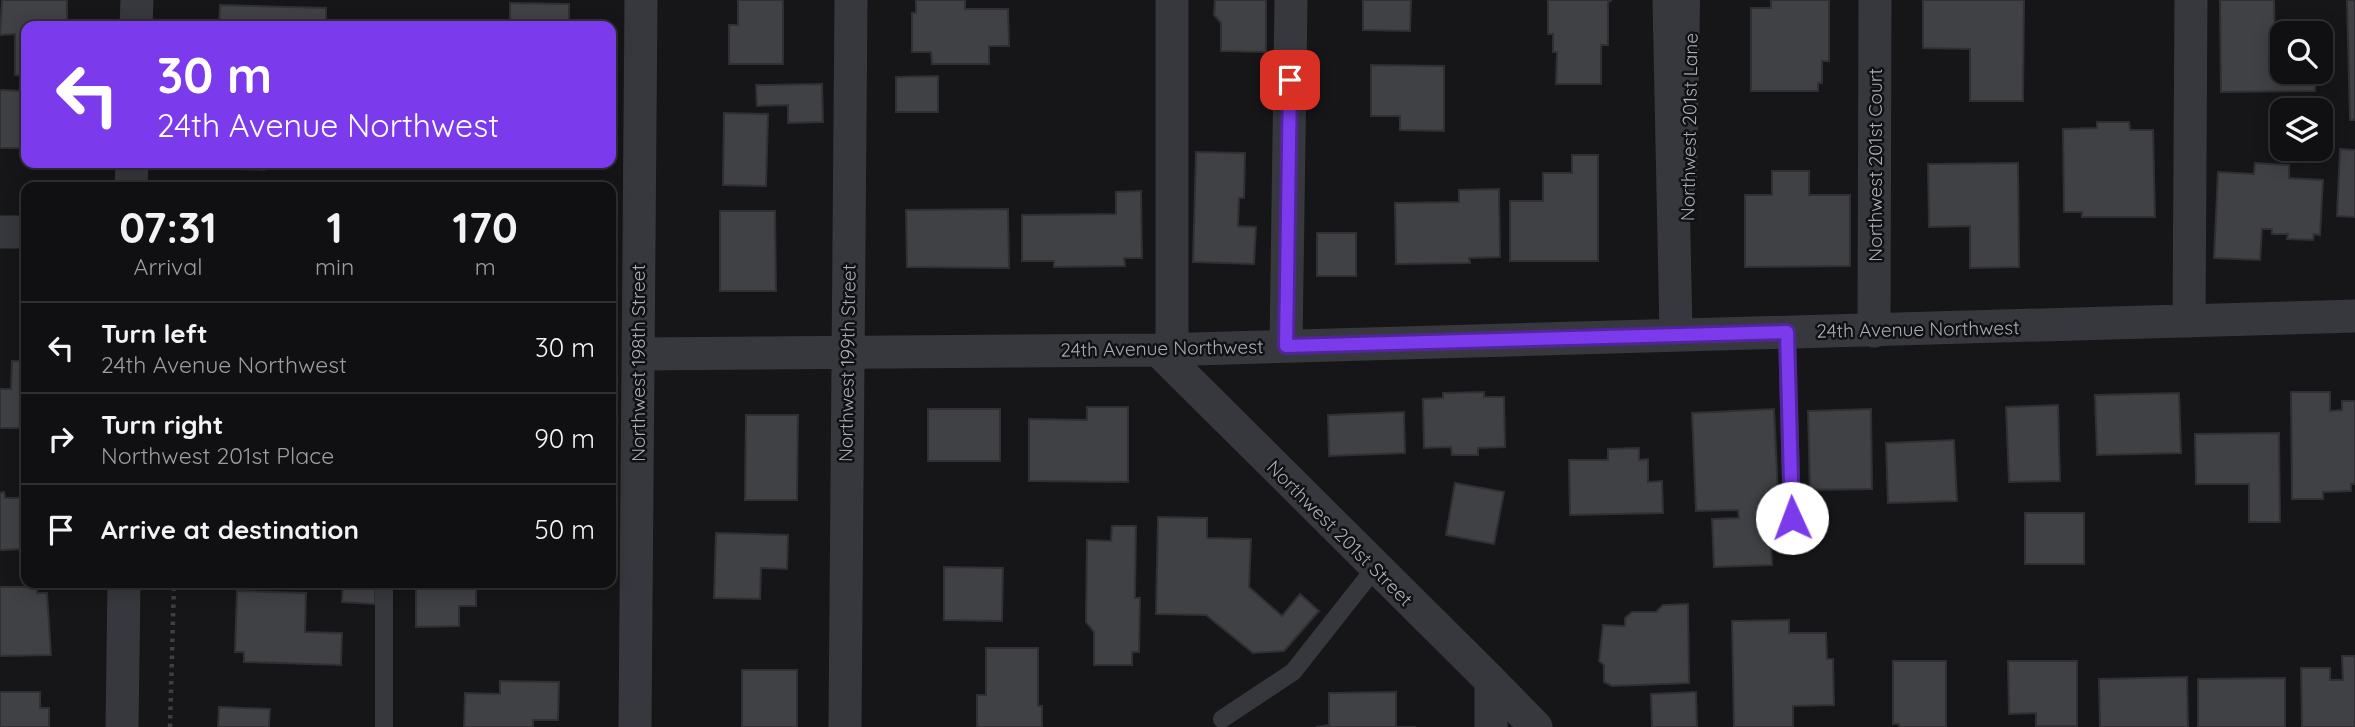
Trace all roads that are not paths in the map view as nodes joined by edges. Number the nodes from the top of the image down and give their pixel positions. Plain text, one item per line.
1 (136, 0) edge
2 (641, 0) edge
3 (851, 0) edge
4 (1171, 0) edge
5 (1291, 0) edge
6 (1669, 0) edge
7 (1691, 0) edge
8 (1875, 0) edge
9 (2190, 0) edge
10 (136, 21) edge
11 (0, 232) edge
12 (21, 232) edge
13 (624, 236) edge
14 (1675, 250) junction
15 (2355, 316) edge
16 (2189, 321) junction
17 (1874, 331) junction
18 (1787, 332) junction
19 (1676, 333) junction
20 (1286, 346) junction
21 (1165, 349) junction
22 (847, 351) junction
23 (640, 354) junction
24 (1792, 518) dead end
25 (1375, 569) junction
26 (124, 588) edge
27 (384, 588) edge
28 (1491, 681) junction
29 (1222, 719) dead end
30 (122, 727) edge
31 (384, 727) edge
32 (635, 727) edge
33 (845, 727) edge
34 (1491, 727) edge
35 (1536, 727) edge

1 - 10 street
2 - 13 street, Northwest 198th Street
3 - 22 street, Northwest 199th Street
4 - 21 street
5 - 20 street
6 - 14 street, Northwest 201st Lane
7 - 14 lane, Northwest 201st Lane
8 - 17 street, Northwest 201st Court
9 - 16 street
11 - 12 street
13 - 23 street, Northwest 198th Street
14 - 19 street, Northwest 201st Lane
15 - 16 street, 24th Avenue Northwest
16 - 17 street, 24th Avenue Northwest
17 - 18 street, 24th Avenue Northwest
18 - 19 street, 24th Avenue Northwest
18 - 24 lane
19 - 20 street, 24th Avenue Northwest
20 - 21 street, 24th Avenue Northwest
21 - 22 street, 24th Avenue Northwest
21 - 25 street, Northwest 201st Street
22 - 23 street, 24th Avenue Northwest
22 - 33 street, Northwest 199th Street
23 - 32 street, Northwest 198th Street
25 - 28 street, Northwest 201st Street
25 - 29 lane
26 - 30 street
27 - 31 lane
28 - 34 street
28 - 35 street, Northwest 201st Street

